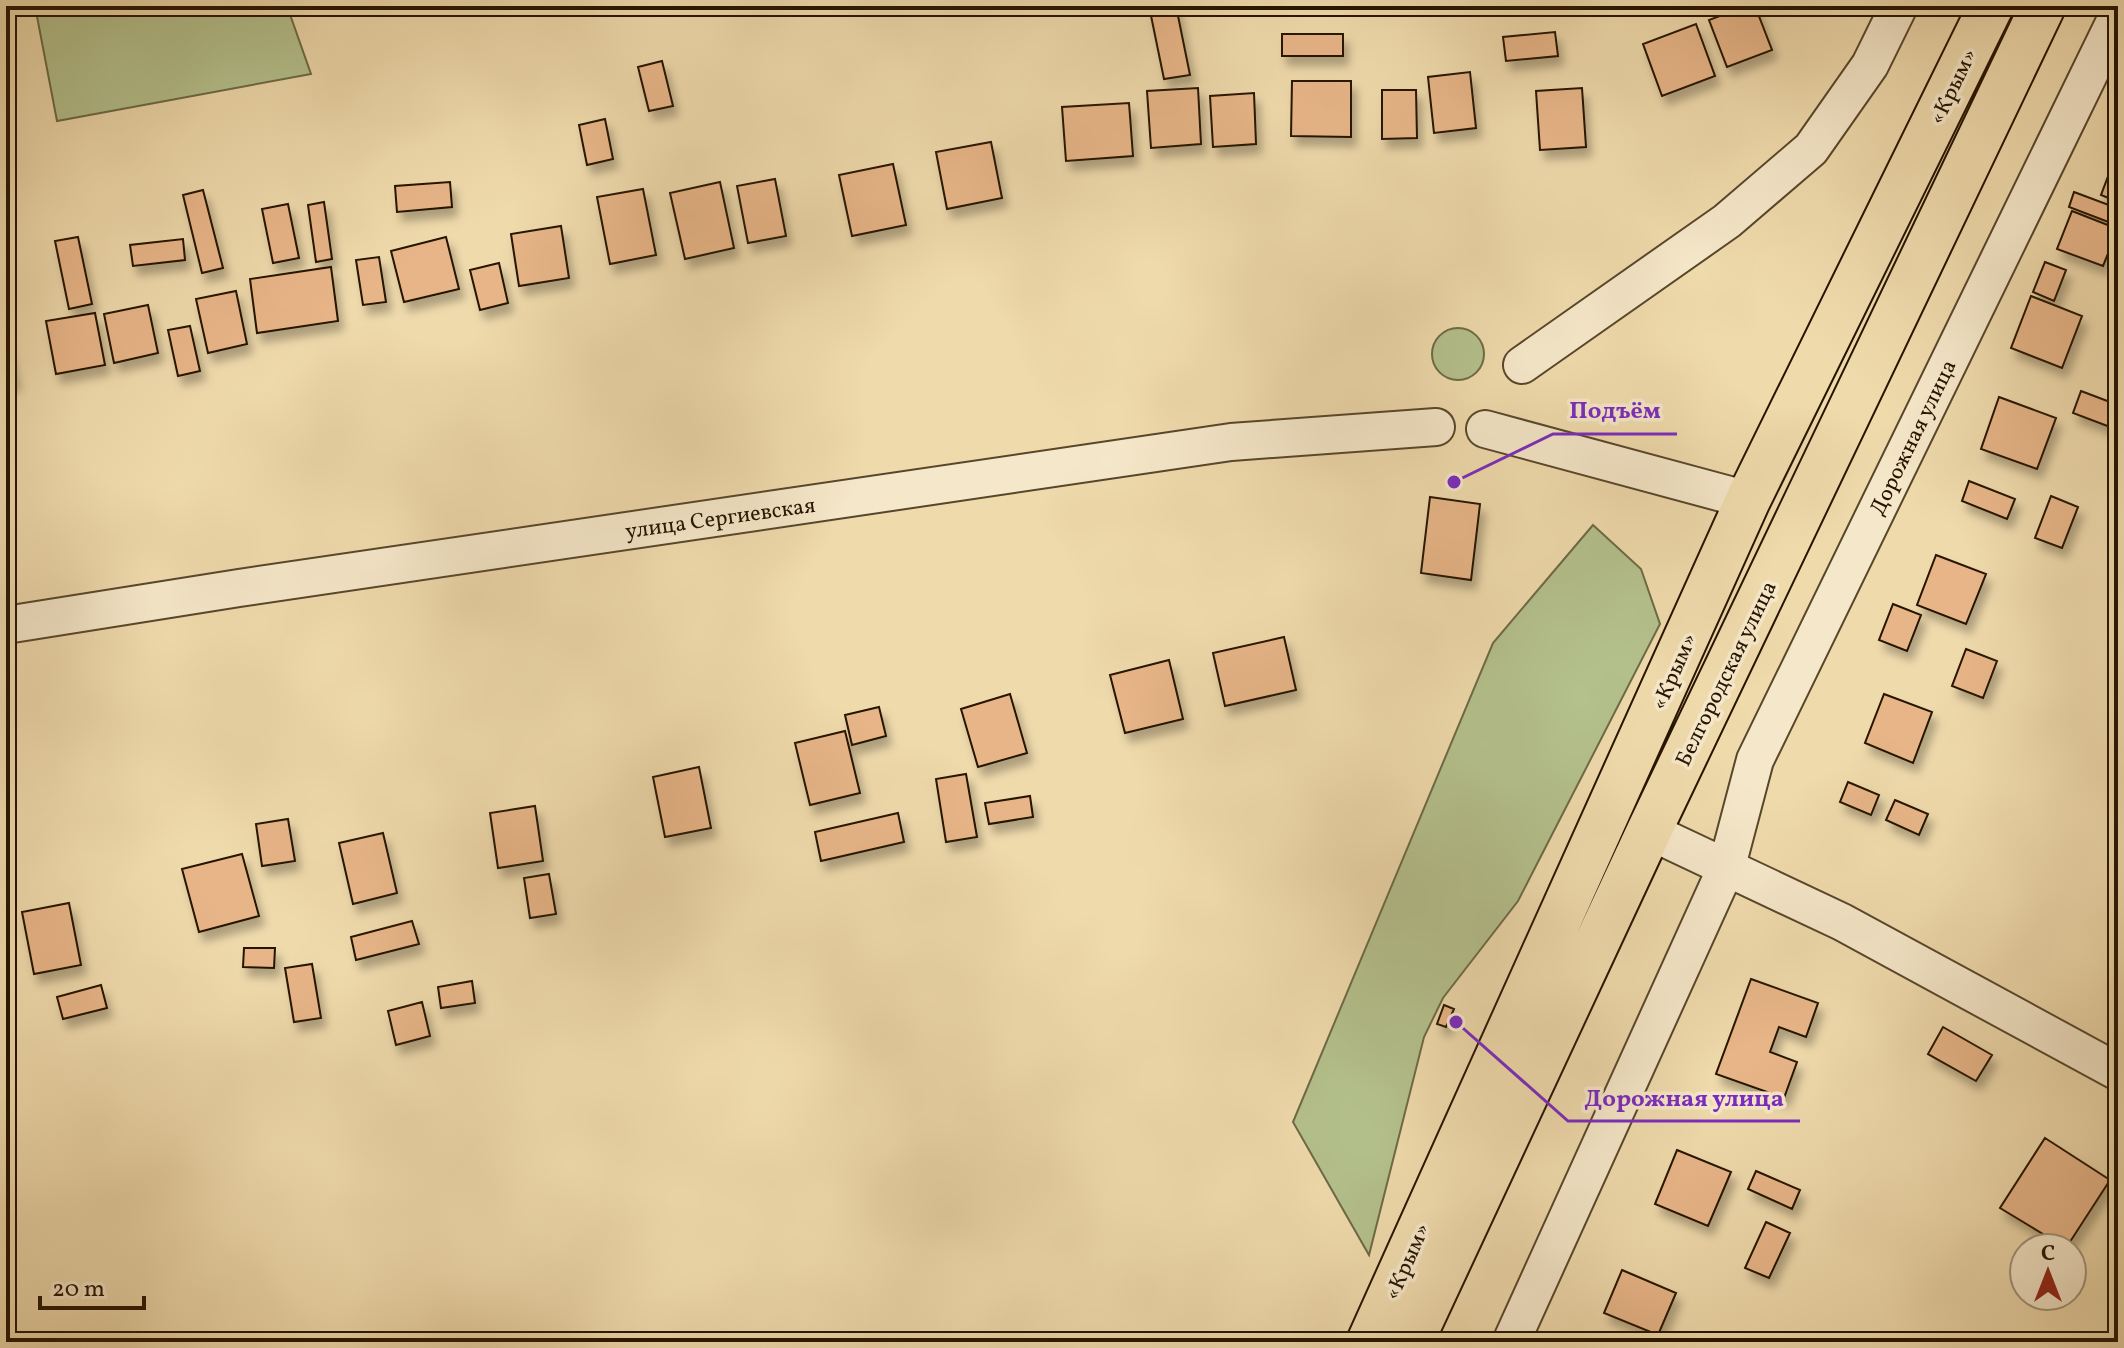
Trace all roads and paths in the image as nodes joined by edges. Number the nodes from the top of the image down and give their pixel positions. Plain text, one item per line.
1 (1899, 6) edge
2 (1991, 6) edge
3 (2043, 6) edge
4 (2118, 15) edge
5 (1522, 365) dead end
6 (1436, 427) dead end
7 (1485, 429) dead end
8 (1748, 500) junction
9 (6, 625) edge
10 (1649, 831) junction
11 (1727, 866) junction
12 (2118, 1072) edge
13 (1369, 1342) edge
14 (1411, 1342) edge
15 (1511, 1342) edge

1 - 5 street
2 - 8 main road, «Крым»
3 - 10 main road, Белгородская улица
4 - 11 street, Дорожная улица
6 - 9 street, улица Сергиевская
7 - 8 street
8 - 13 main road, «Крым»
10 - 11 street
10 - 14 main road, Белгородская улица
11 - 12 street
11 - 15 street, Дорожная улица

